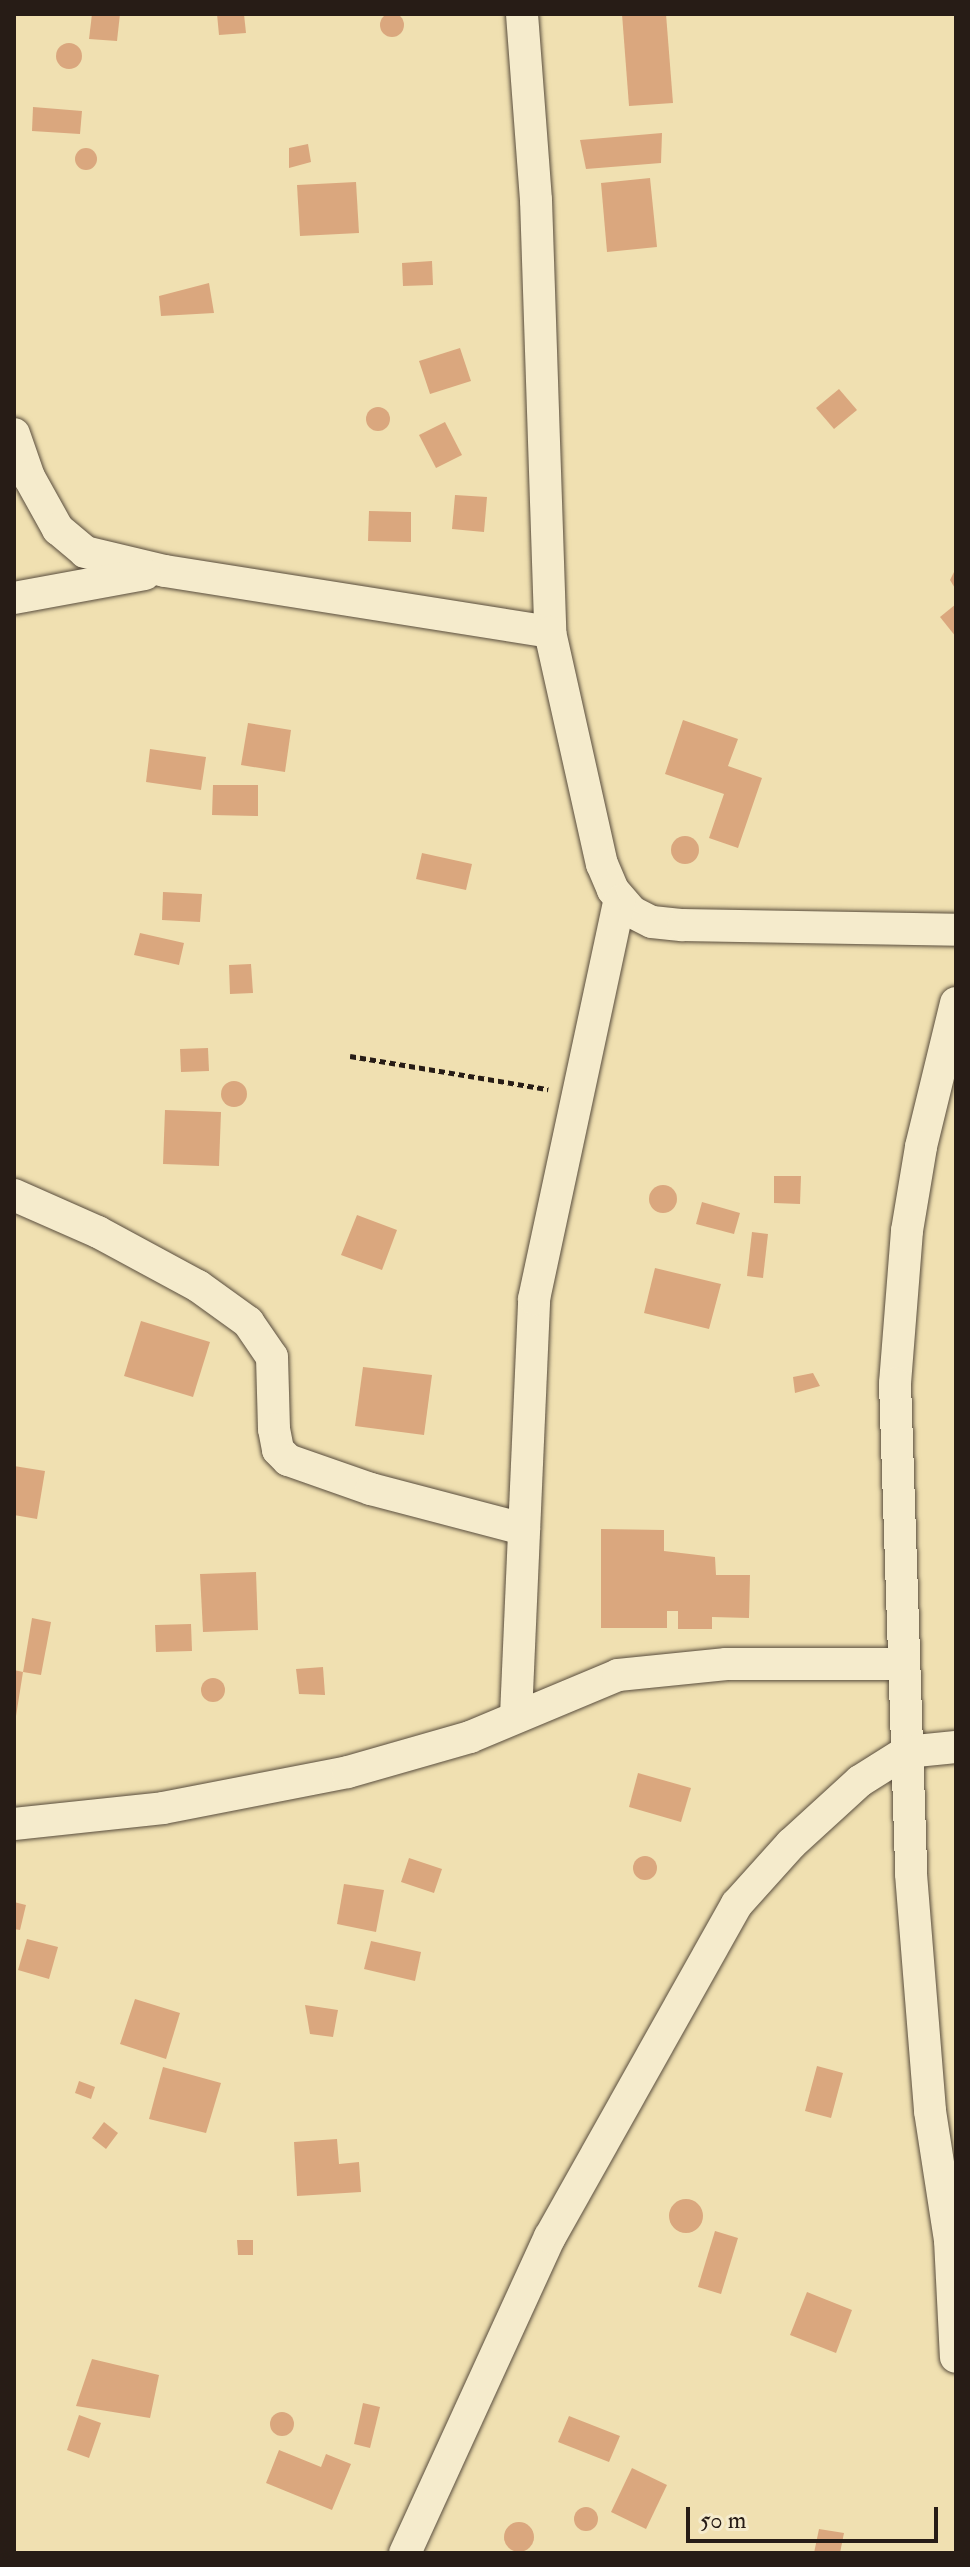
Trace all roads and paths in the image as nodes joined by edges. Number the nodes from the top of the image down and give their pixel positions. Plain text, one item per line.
1 (522, 14) edge
2 (14, 434) edge
3 (165, 571) junction
4 (14, 598) edge
5 (550, 632) junction
6 (619, 901) junction
7 (956, 930) edge
8 (956, 1003) edge
9 (350, 1056) dead end
10 (559, 1091) dead end
11 (14, 1195) edge
12 (524, 1529) junction
13 (903, 1664) junction
14 (516, 1716) junction
15 (956, 1747) edge
16 (906, 1752) junction
17 (14, 1824) edge
18 (956, 2357) edge
19 (405, 2553) edge

1 - 5 street
2 - 3 street
3 - 4 street
3 - 5 street
5 - 6 street
6 - 7 street
6 - 12 street
8 - 13 street
9 - 10 path
11 - 12 street
12 - 14 street
13 - 14 street
13 - 16 street
14 - 17 street
15 - 16 street
16 - 18 street
16 - 19 street

